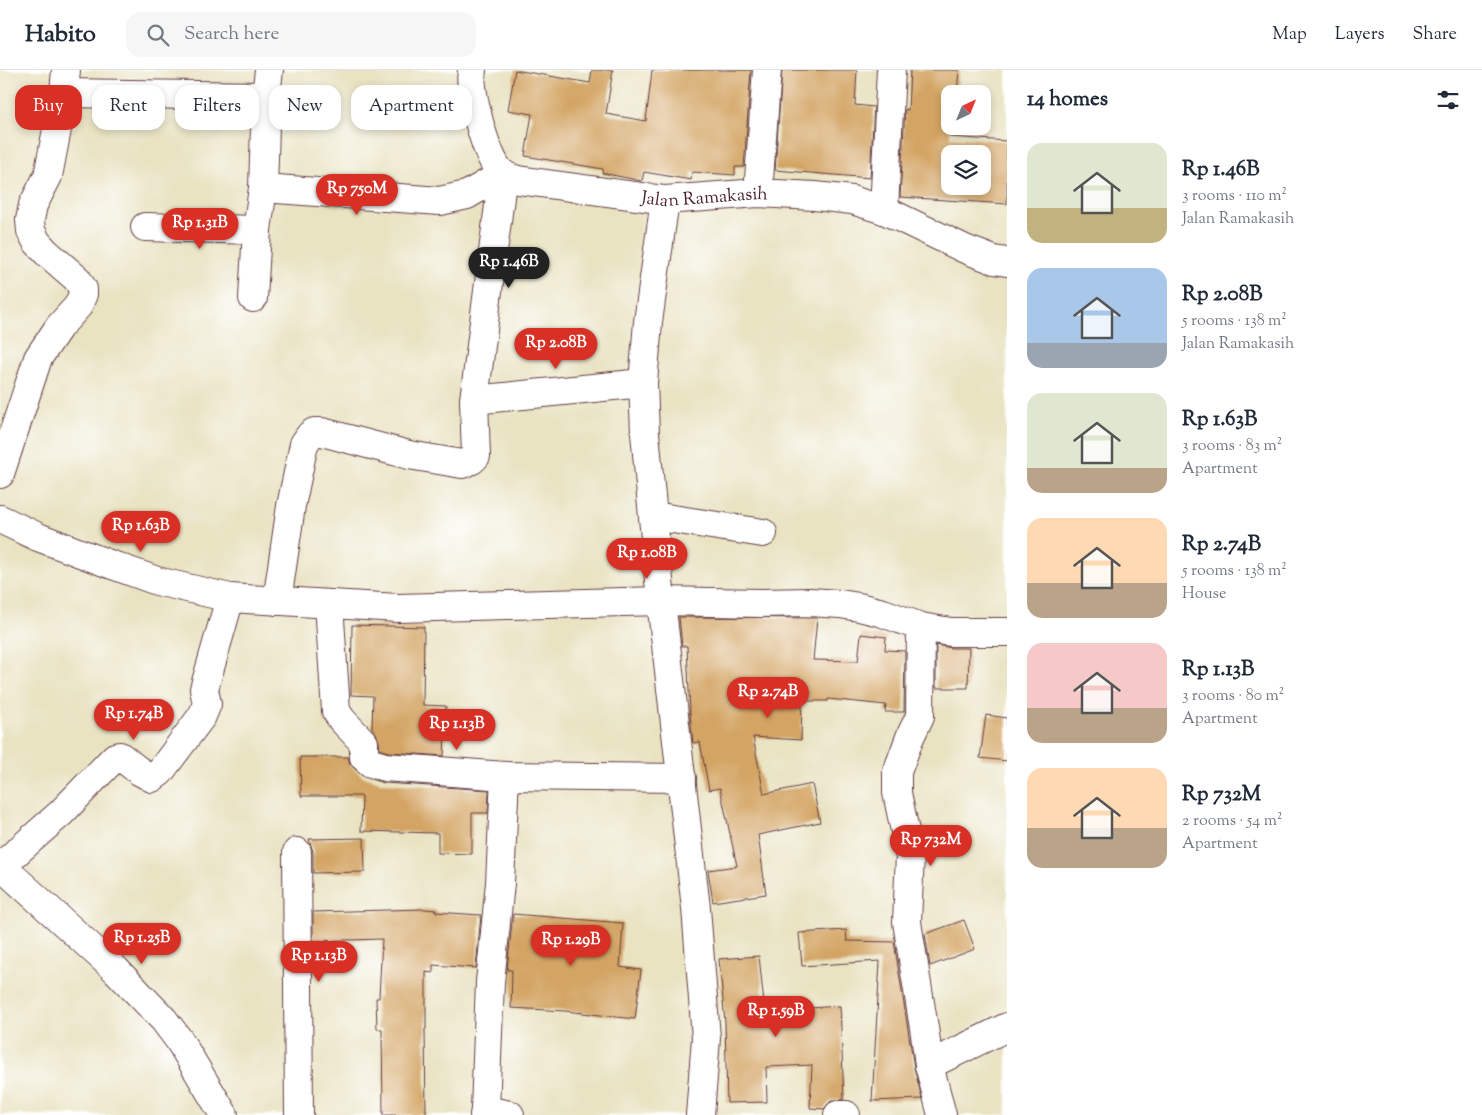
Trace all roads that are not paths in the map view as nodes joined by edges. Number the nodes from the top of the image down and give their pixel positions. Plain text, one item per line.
1 (472, 70) edge
2 (767, 70) edge
3 (891, 70) edge
4 (65, 81) edge
5 (268, 83) edge
6 (503, 174) junction
7 (263, 188) junction
8 (758, 193) junction
9 (665, 200) junction
10 (884, 210) junction
11 (145, 227) dead end
12 (257, 230) junction
13 (1007, 262) edge
14 (253, 298) dead end
15 (643, 383) junction
16 (474, 400) junction
17 (0, 474) edge
18 (653, 516) junction
19 (0, 519) edge
20 (763, 533) dead end
21 (230, 598) junction
22 (278, 601) junction
23 (661, 601) junction
24 (329, 604) junction
25 (921, 627) junction
26 (1007, 632) edge
27 (505, 776) junction
28 (682, 778) junction
29 (297, 852) dead end
30 (1, 866) edge
31 (1007, 1027) edge
32 (929, 1065) junction
33 (493, 1113) edge
34 (224, 1115) edge
35 (298, 1115) edge
36 (700, 1115) edge
37 (838, 1115) edge
38 (846, 1115) edge
39 (942, 1115) edge

1 - 6 street
2 - 8 street
3 - 10 street
4 - 5 street
4 - 17 street
5 - 7 street
6 - 7 street
6 - 9 street, Jalan Ramakasih
6 - 16 street
7 - 12 street
8 - 9 street, Jalan Ramakasih
8 - 10 street, Jalan Ramakasih
9 - 15 street
10 - 13 street, Jalan Ramakasih
11 - 12 street
12 - 14 street
15 - 16 street
15 - 18 street
16 - 22 street
18 - 20 street
18 - 23 street
19 - 21 street
21 - 22 street
21 - 30 street
22 - 24 street
23 - 24 street
23 - 25 street
23 - 28 street
24 - 27 street
25 - 26 street
25 - 32 street
27 - 28 street
27 - 33 street
28 - 36 street
29 - 35 street
30 - 34 street
31 - 32 street
32 - 39 street
37 - 38 street

